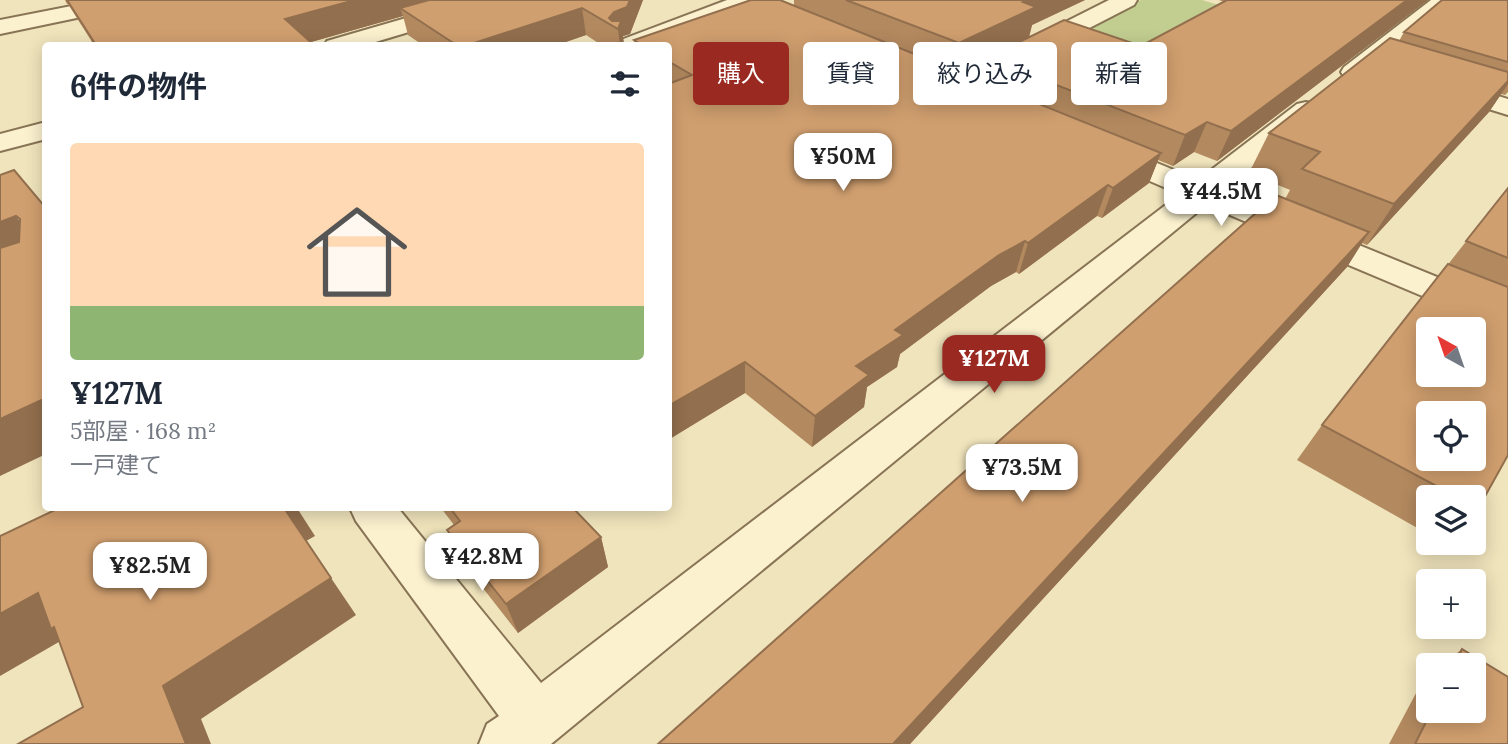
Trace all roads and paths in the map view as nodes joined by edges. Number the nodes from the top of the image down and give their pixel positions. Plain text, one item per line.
1 (134, 0) edge
2 (491, 0) edge
3 (1444, 0) edge
4 (1117, 1) edge
5 (750, 2) edge
6 (34, 19) edge
7 (0, 27) edge
8 (349, 42) edge
9 (637, 42) edge
10 (1030, 42) edge
11 (1417, 79) edge
12 (1508, 107) edge
13 (42, 131) edge
14 (1078, 140) edge
15 (0, 143) edge
16 (1202, 192) junction
17 (1508, 320) edge
18 (374, 511) edge
19 (522, 733) edge

1 - 6 street
2 - 8 street
3 - 16 street
4 - 10 street
5 - 9 street
6 - 7 street
11 - 12 street
13 - 15 street
14 - 16 street
16 - 17 street
16 - 19 street
18 - 19 street

